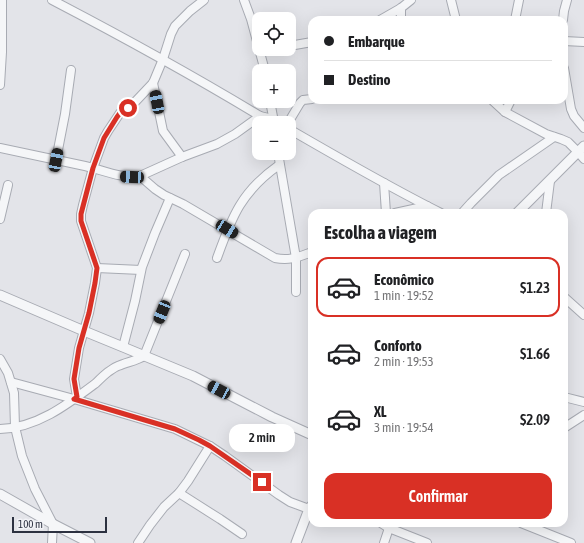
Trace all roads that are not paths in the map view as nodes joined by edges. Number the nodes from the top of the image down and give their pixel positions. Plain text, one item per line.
1 (2, 0) edge
2 (52, 0) edge
3 (204, 0) edge
4 (244, 0) edge
5 (411, 0) edge
6 (450, 0) edge
7 (519, 0) edge
8 (567, 0) edge
9 (401, 8) junction
10 (387, 16) edge
11 (401, 16) edge
12 (455, 16) edge
13 (516, 16) edge
14 (563, 16) edge
15 (252, 23) edge
16 (568, 42) edge
17 (584, 42) edge
18 (308, 43) edge
19 (296, 45) edge
20 (162, 59) junction
21 (71, 70) dead end
22 (153, 82) junction
23 (0, 85) edge
24 (568, 91) edge
25 (308, 100) edge
26 (496, 104) edge
27 (509, 104) edge
28 (505, 112) junction
29 (260, 116) edge
30 (292, 116) edge
31 (252, 122) edge
32 (584, 128) edge
33 (296, 132) edge
34 (554, 137) junction
35 (0, 148) edge
36 (582, 152) edge
37 (182, 157) junction
38 (56, 160) junction
39 (279, 160) edge
40 (279, 165) junction
41 (93, 168) junction
42 (140, 176) junction
43 (550, 181) junction
44 (384, 183) junction
45 (8, 185) dead end
46 (170, 198) junction
47 (427, 206) junction
48 (386, 209) edge
49 (413, 209) edge
50 (433, 209) edge
51 (466, 209) edge
52 (520, 209) edge
53 (546, 209) edge
54 (0, 219) edge
55 (227, 229) junction
56 (185, 254) dead end
57 (308, 254) edge
58 (218, 258) dead end
59 (296, 258) junction
60 (97, 268) junction
61 (141, 270) junction
62 (296, 292) dead end
63 (0, 295) edge
64 (568, 301) edge
65 (584, 315) edge
66 (84, 331) junction
67 (123, 346) junction
68 (144, 356) junction
69 (0, 359) edge
70 (11, 382) junction
71 (75, 398) junction
72 (568, 398) edge
73 (584, 402) edge
74 (584, 415) edge
75 (568, 425) edge
76 (16, 427) junction
77 (0, 429) edge
78 (308, 433) edge
79 (210, 446) junction
80 (179, 493) junction
81 (1, 496) edge
82 (308, 506) edge
83 (308, 512) edge
84 (53, 524) junction
85 (531, 527) edge
86 (389, 528) joint
87 (242, 534) dead end
88 (52, 543) edge
89 (90, 543) edge
90 (138, 543) edge
91 (296, 543) edge
92 (384, 543) edge
93 (427, 543) edge
94 (571, 543) edge

1 - 23 street
2 - 20 street
3 - 20 street
4 - 15 street
5 - 9 street
6 - 12 street
7 - 13 street
8 - 14 street
9 - 10 street
9 - 11 street
16 - 17 street
18 - 19 street
20 - 22 street
20 - 29 street
21 - 38 street
22 - 37 street
22 - 41 street
24 - 32 street
25 - 30 street
26 - 28 street
27 - 28 street
28 - 34 street
31 - 37 street
33 - 44 street
34 - 36 street
34 - 51 street
35 - 38 street
36 - 43 street
37 - 42 street
38 - 41 street
39 - 40 street
40 - 55 street
40 - 59 street
41 - 42 street
41 - 60 street
42 - 46 street
43 - 52 street
43 - 53 street
44 - 47 street
44 - 48 street
45 - 54 street
46 - 55 street
46 - 61 street
47 - 49 street
47 - 50 street
55 - 58 street
55 - 59 street
56 - 68 street
57 - 59 street
59 - 62 street
60 - 61 street
60 - 66 street
61 - 67 street
63 - 66 street
64 - 65 street
66 - 67 street
66 - 71 street
67 - 68 street
68 - 71 street
68 - 78 street
69 - 70 street
70 - 71 street
70 - 76 street
71 - 76 street
71 - 79 street
72 - 73 street
74 - 75 street
76 - 77 street
76 - 84 street
79 - 80 street
79 - 82 street
80 - 87 street
80 - 90 street
81 - 84 street
83 - 91 street
84 - 88 street
84 - 89 street
85 - 94 street
86 - 92 street
86 - 93 street

